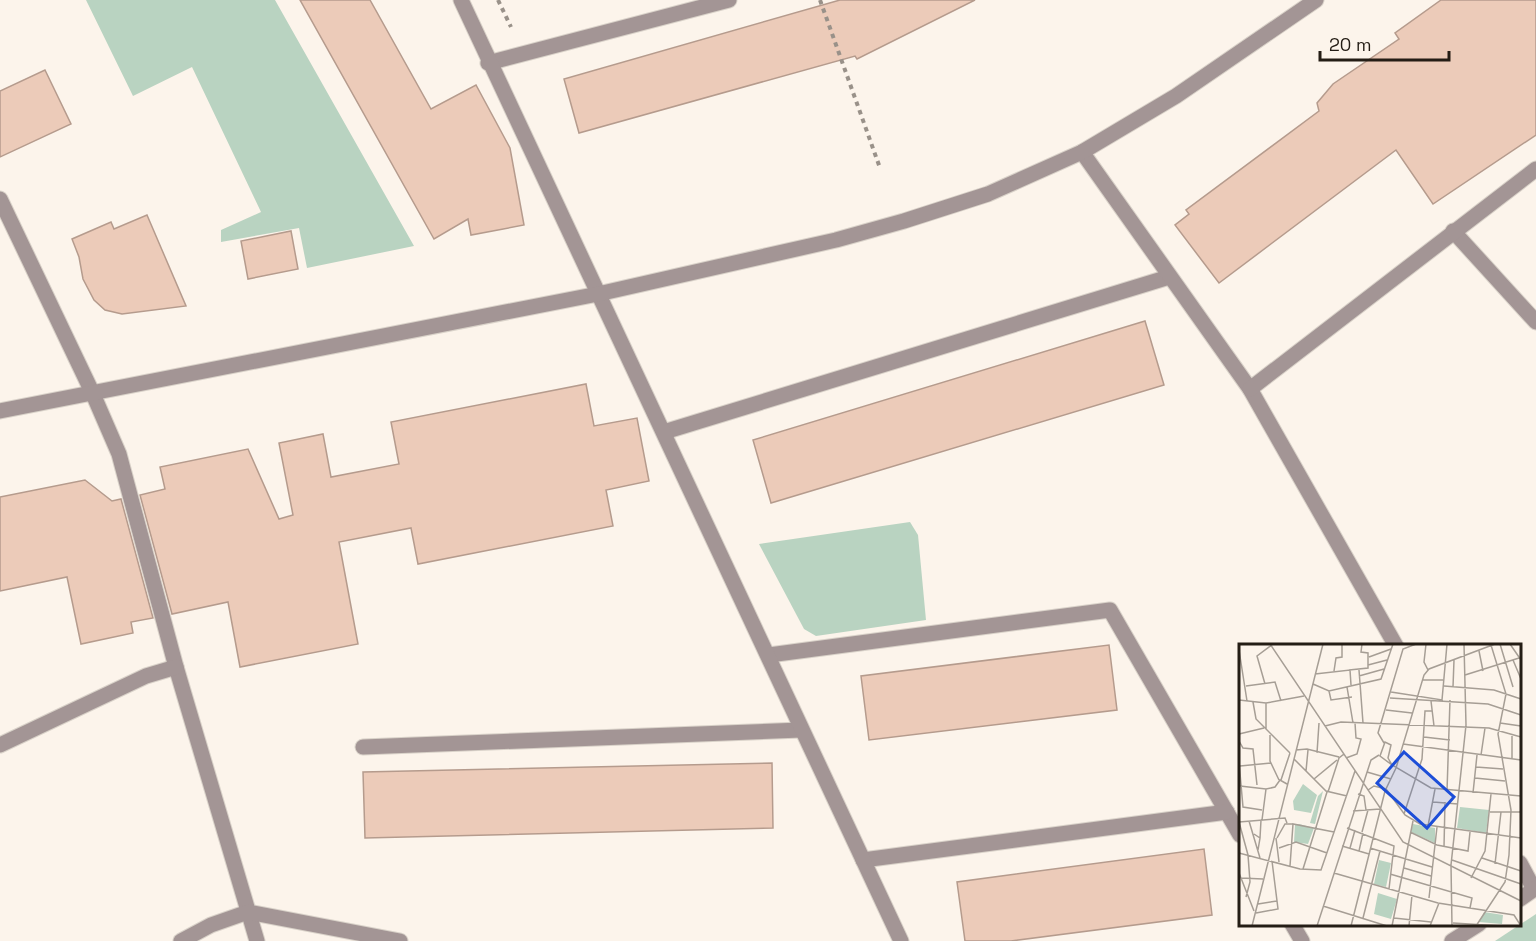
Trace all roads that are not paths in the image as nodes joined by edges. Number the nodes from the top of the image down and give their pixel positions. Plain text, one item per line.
1 (461, 0) edge
2 (729, 0) edge
3 (1313, 1) edge
4 (488, 63) junction
5 (1082, 152) junction
6 (1536, 169) edge
7 (0, 199) edge
8 (1453, 231) junction
9 (1169, 277) junction
10 (598, 294) junction
11 (1536, 322) edge
12 (1250, 389) junction
13 (93, 394) junction
14 (0, 411) edge
15 (664, 432) junction
16 (1395, 644) edge
17 (769, 655) junction
18 (176, 667) junction
19 (801, 730) junction
20 (0, 745) edge
21 (363, 747) dead end
22 (1227, 812) junction
23 (1239, 833) edge
24 (863, 860) junction
25 (1521, 865) edge
26 (1535, 889) edge
27 (1521, 898) edge
28 (248, 912) junction
29 (1293, 926) edge
30 (1476, 926) edge
31 (181, 941) edge
32 (257, 941) edge
33 (400, 941) edge
34 (901, 941) edge
35 (1302, 941) edge
36 (1452, 941) edge

1 - 4 street
2 - 4 street
3 - 5 street
4 - 10 street
5 - 9 street
5 - 10 street
6 - 8 street
7 - 13 street
8 - 11 street
8 - 12 street
9 - 12 street
9 - 15 street
10 - 13 street
10 - 15 street
12 - 16 street
13 - 14 street
13 - 18 street
15 - 17 street
17 - 19 street
17 - 22 street
18 - 20 street
18 - 28 street
19 - 21 street
19 - 24 street
22 - 23 street
22 - 24 street
24 - 34 street
25 - 26 street
26 - 27 street
28 - 31 street
28 - 32 street
28 - 33 street
29 - 35 street
30 - 36 street

